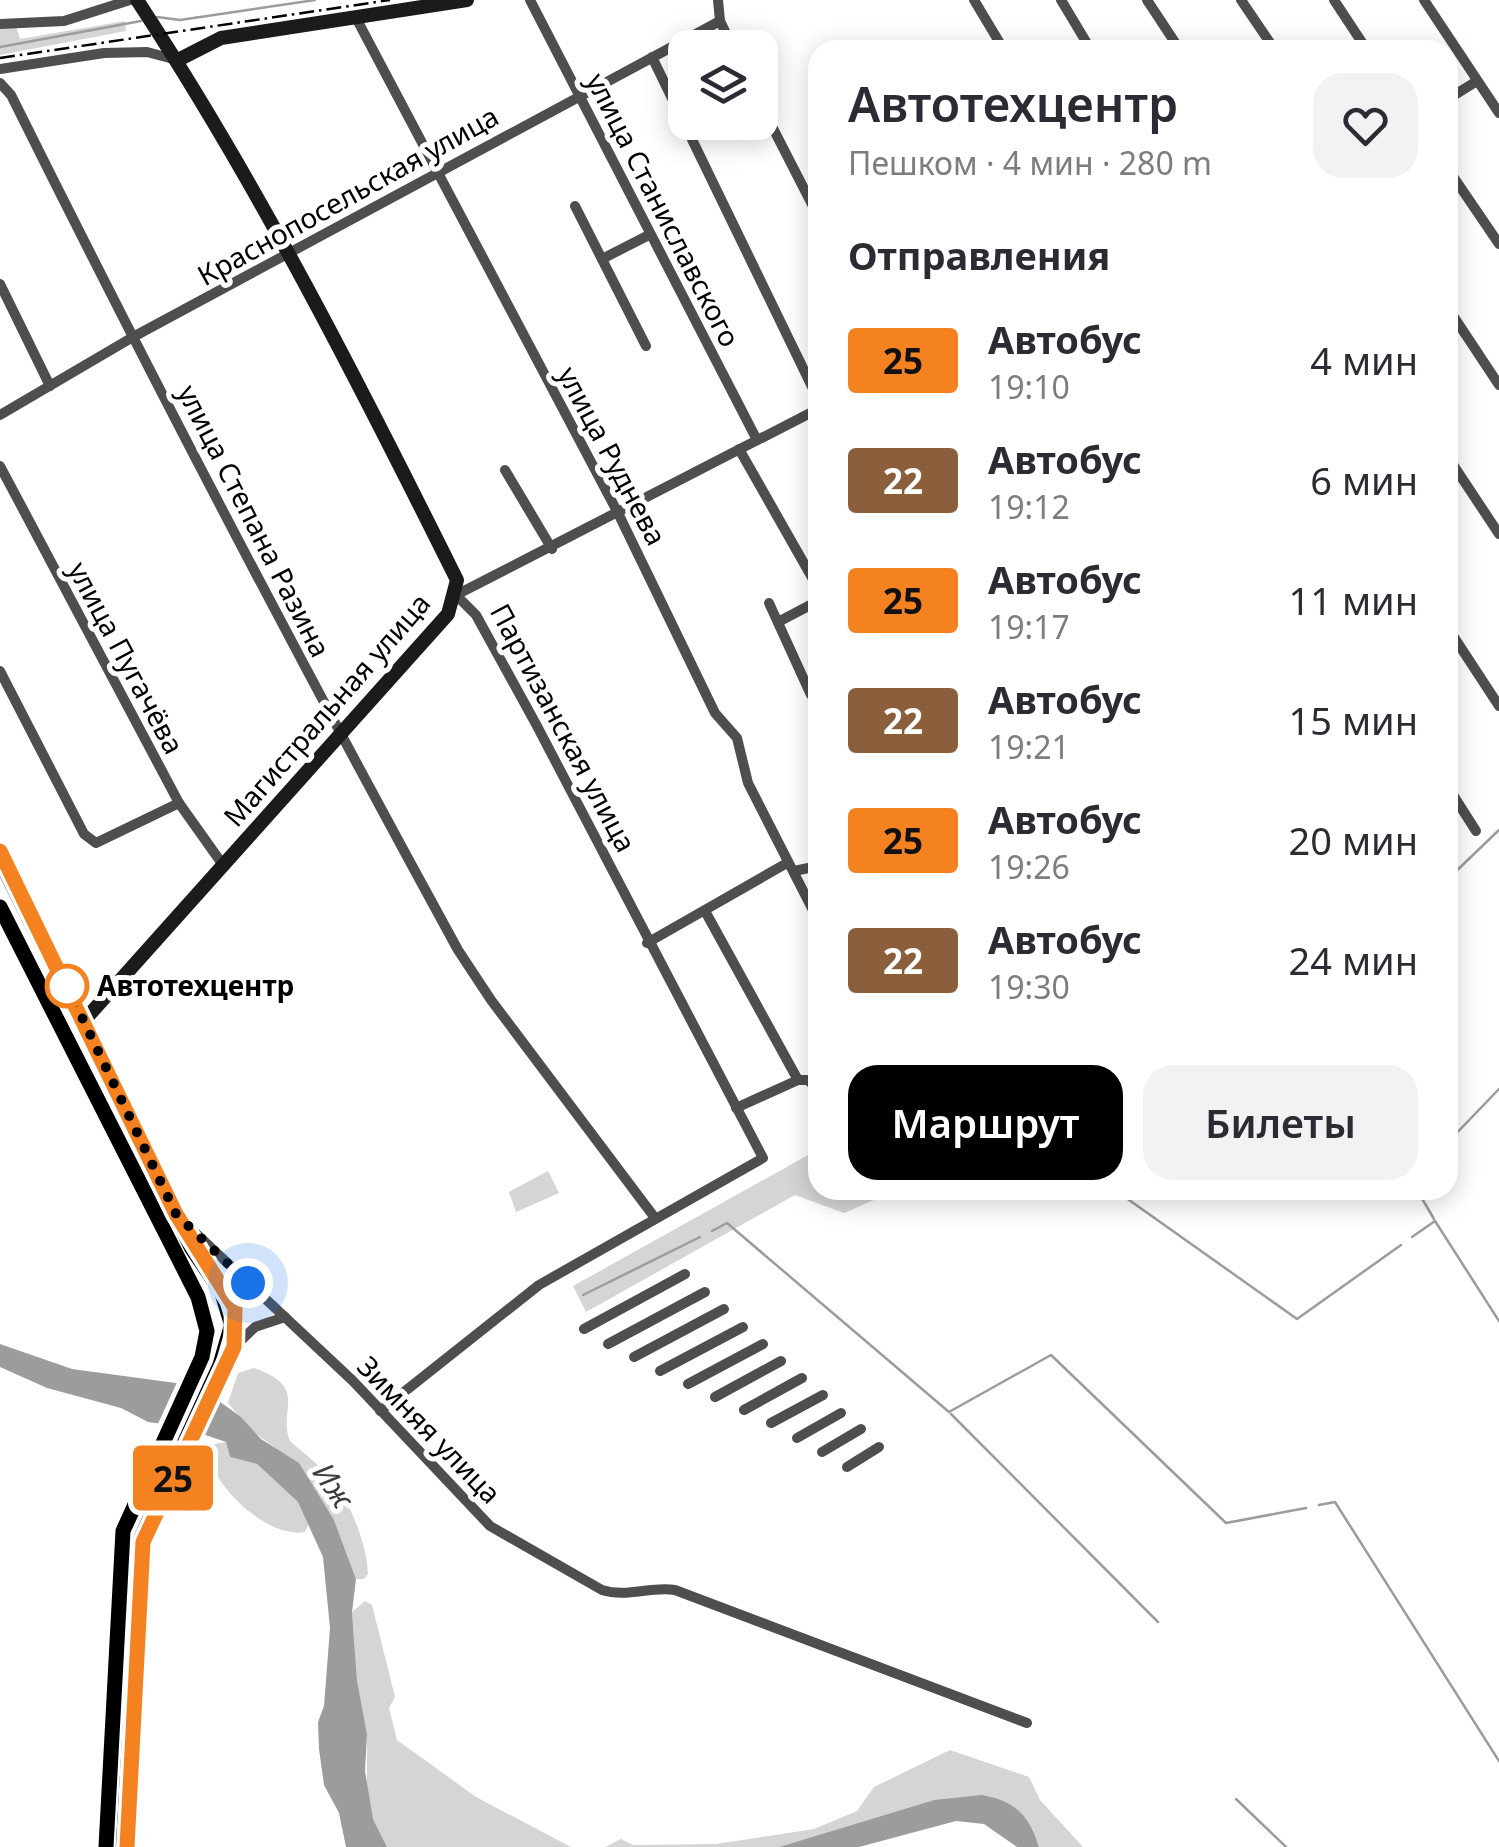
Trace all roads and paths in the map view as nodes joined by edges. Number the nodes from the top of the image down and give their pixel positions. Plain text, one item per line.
1 (134, 0) edge
2 (467, 0) edge
3 (530, 0) edge
4 (718, 0) edge
5 (974, 0) edge
6 (1061, 0) edge
7 (1148, 0) edge
8 (1241, 0) edge
9 (1334, 0) edge
10 (1424, 0) edge
11 (354, 16) junction
12 (720, 21) junction
13 (0, 24) edge
14 (724, 30) edge
15 (998, 40) edge
16 (1084, 40) edge
17 (1174, 40) edge
18 (1268, 40) edge
19 (1361, 40) edge
20 (1450, 40) edge
21 (1458, 52) edge
22 (652, 57) junction
23 (178, 60) junction
24 (0, 70) edge
25 (1477, 81) junction
26 (0, 83) edge
27 (1458, 93) edge
28 (578, 95) junction
29 (1499, 113) edge
30 (778, 138) edge
31 (435, 173) junction
32 (1458, 184) edge
33 (808, 197) edge
34 (575, 206) dead end
35 (650, 235) junction
36 (1499, 244) edge
37 (288, 254) junction
38 (602, 260) junction
39 (0, 284) edge
40 (1458, 323) edge
41 (133, 338) junction
42 (646, 346) dead end
43 (808, 379) edge
44 (1499, 385) edge
45 (50, 386) junction
46 (808, 414) edge
47 (0, 415) edge
48 (757, 440) junction
49 (739, 449) junction
50 (0, 466) edge
51 (505, 470) dead end
52 (1458, 471) edge
53 (618, 513) junction
54 (1499, 534) edge
55 (552, 549) junction
56 (808, 570) edge
57 (456, 596) junction
58 (770, 603) dead end
59 (808, 606) edge
60 (778, 622) junction
61 (1458, 643) edge
62 (0, 672) edge
63 (808, 687) edge
64 (1499, 706) edge
65 (342, 737) junction
66 (179, 803) junction
67 (1458, 803) edge
68 (1476, 831) dead end
69 (0, 851) edge
70 (223, 865) junction
71 (808, 866) edge
72 (791, 867) junction
73 (808, 900) edge
74 (0, 907) edge
75 (704, 910) junction
76 (648, 942) junction
77 (81, 1024) junction
78 (68, 1038) junction
79 (798, 1080) junction
80 (808, 1080) edge
81 (736, 1108) junction
82 (176, 1214) junction
83 (655, 1218) junction
84 (685, 1274) dead end
85 (704, 1292) dead end
86 (724, 1309) dead end
87 (285, 1318) junction
88 (743, 1327) dead end
89 (584, 1329) dead end
90 (608, 1344) dead end
91 (763, 1344) dead end
92 (234, 1347) junction
93 (634, 1357) dead end
94 (782, 1361) dead end
95 (660, 1370) dead end
96 (802, 1378) dead end
97 (688, 1384) dead end
98 (823, 1395) dead end
99 (715, 1396) dead end
100 (744, 1410) dead end
101 (380, 1411) junction
102 (842, 1413) dead end
103 (772, 1424) dead end
104 (861, 1430) dead end
105 (797, 1438) dead end
106 (879, 1446) dead end
107 (822, 1452) dead end
108 (847, 1467) dead end
109 (1027, 1723) dead end
110 (106, 1847) edge
111 (127, 1847) edge

1 - 13 street
1 - 23 street, Партизанская улица
2 - 11 street
3 - 28 street, улица Станиславского
4 - 12 street
5 - 15 street
6 - 16 street
7 - 17 street
8 - 18 street
9 - 19 street
10 - 20 street
11 - 23 street
11 - 31 street, улица Руднева
12 - 14 street
12 - 22 street, Краснопосельская улица
21 - 25 street
22 - 28 street, Краснопосельская улица
22 - 43 street
23 - 24 street
23 - 37 street, Партизанская улица
25 - 27 street
25 - 29 street
26 - 41 street, улица Степана Разина
28 - 31 street, Краснопосельская улица
28 - 35 street, улица Станиславского
30 - 33 street
31 - 37 street, Краснопосельская улица
31 - 53 street, улица Руднева
32 - 36 street
34 - 38 street
35 - 38 street
35 - 48 street, улица Станиславского
37 - 41 street, Краснопосельская улица
37 - 57 street, Партизанская улица
38 - 42 street
39 - 45 street
40 - 44 street
41 - 45 street, Краснопосельская улица
41 - 65 street, улица Степана Разина
45 - 47 street, Краснопосельская улица
46 - 48 street, Магистральная улица
48 - 49 street, Магистральная улица
49 - 53 street, Магистральная улица
49 - 56 street
50 - 66 street, улица Пугачёва
51 - 55 street
52 - 54 street
53 - 55 street, Магистральная улица
53 - 72 street, улица Руднева
55 - 57 street, Магистральная улица
57 - 65 street, Магистральная улица
57 - 76 street, Партизанская улица
58 - 60 street
59 - 60 street
60 - 63 street
61 - 64 street
62 - 66 street
65 - 70 street, Магистральная улица
65 - 83 street, улица Степана Разина
66 - 70 street, улица Пугачёва
67 - 68 street
69 - 77 main road
70 - 77 street, Магистральная улица
71 - 72 street
72 - 73 street, улица Руднева
72 - 75 street
74 - 78 main road
75 - 76 street
75 - 79 street
76 - 81 street, Партизанская улица
77 - 78 main road, Магистральная улица
77 - 82 main road
78 - 110 main road
79 - 80 street
79 - 81 street
81 - 83 street, Партизанская улица
82 - 87 street, Зимняя улица
82 - 92 main road
83 - 101 street
84 - 89 street
85 - 90 street
86 - 93 street
87 - 92 street
87 - 101 street, Зимняя улица
88 - 95 street
91 - 97 street
92 - 111 main road
94 - 99 street
96 - 100 street
98 - 103 street
101 - 109 street, Зимняя улица
102 - 105 street
104 - 107 street
106 - 108 street

